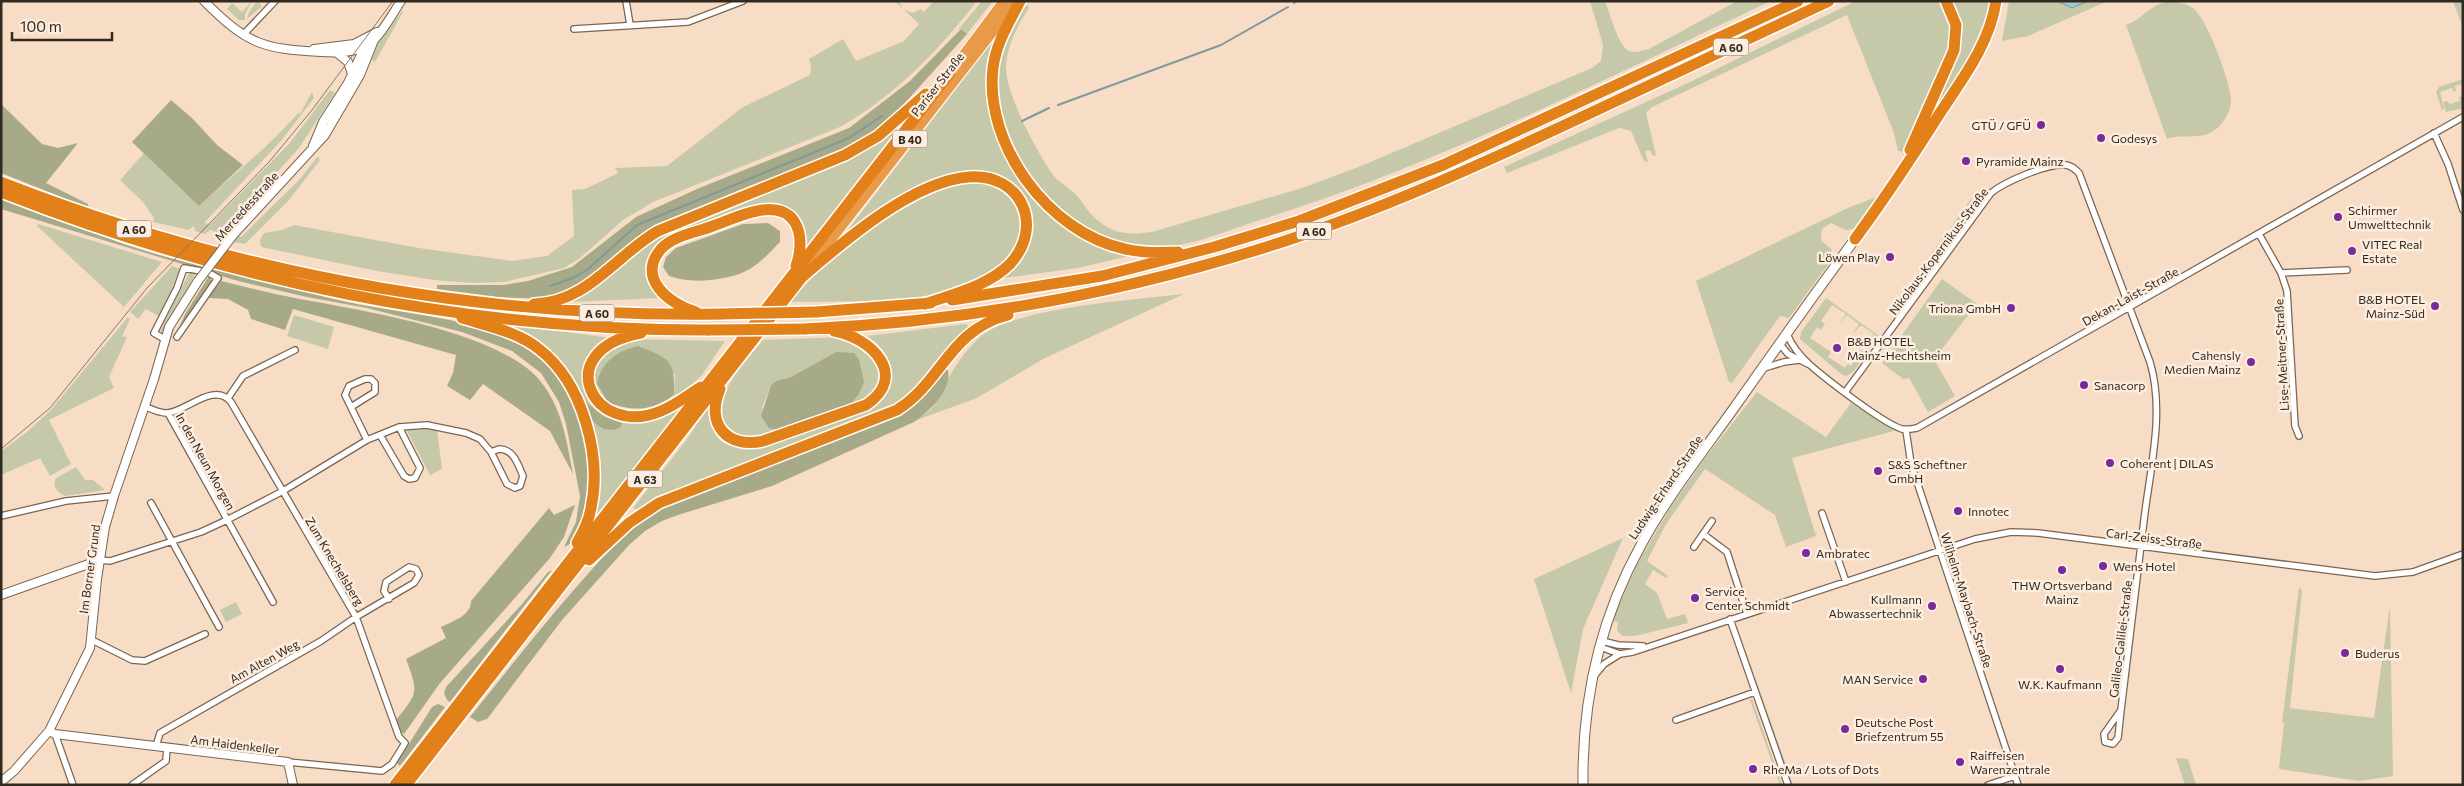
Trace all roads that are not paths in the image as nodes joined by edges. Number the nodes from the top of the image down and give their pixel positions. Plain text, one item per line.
1 (204, 1) edge
2 (275, 1) edge
3 (401, 1) edge
4 (626, 1) edge
5 (743, 1) edge
6 (1004, 1) edge
7 (1018, 1) edge
8 (1798, 1) edge
9 (1829, 1) edge
10 (1946, 1) edge
11 (1996, 1) edge
12 (630, 25) junction
13 (574, 29) dead end
14 (243, 35) junction
15 (374, 38) junction
16 (348, 45) junction
17 (361, 50) junction
18 (300, 51) junction
19 (337, 53) junction
20 (364, 68) junction
21 (950, 73) junction
22 (352, 74) junction
23 (2463, 117) edge
24 (2434, 133) junction
25 (312, 148) junction
26 (1, 182) edge
27 (1893, 187) junction
28 (1, 192) edge
29 (2463, 210) edge
30 (2259, 234) junction
31 (1855, 239) joint
32 (1214, 247) junction
33 (2346, 270) dead end
34 (2281, 273) junction
35 (798, 276) junction
36 (198, 281) joint
37 (1073, 297) junction
38 (480, 303) junction
39 (924, 304) junction
40 (2130, 307) junction
41 (435, 308) junction
42 (717, 314) junction
43 (820, 328) junction
44 (660, 330) junction
45 (1787, 334) junction
46 (177, 337) dead end
47 (166, 340) junction
48 (1780, 344) junction
49 (295, 350) dead end
50 (1799, 360) junction
51 (1810, 365) junction
52 (1762, 368) junction
53 (726, 374) junction
54 (709, 382) junction
55 (1846, 391) junction
56 (228, 398) junction
57 (144, 406) junction
58 (351, 407) junction
59 (168, 412) junction
60 (399, 426) junction
61 (1906, 430) junction
62 (380, 435) junction
63 (2299, 436) dead end
64 (367, 440) junction
65 (491, 452) junction
66 (283, 491) junction
67 (114, 496) junction
68 (150, 503) dead end
69 (1822, 513) dead end
70 (1, 516) edge
71 (227, 520) junction
72 (1712, 521) dead end
73 (1703, 534) junction
74 (171, 540) junction
75 (2141, 546) junction
76 (1694, 547) dead end
77 (1939, 552) junction
78 (2463, 554) edge
79 (100, 560) junction
80 (561, 579) junction
81 (1846, 582) junction
82 (1, 595) edge
83 (389, 599) junction
84 (273, 602) dead end
85 (1748, 614) junction
86 (356, 617) junction
87 (1730, 620) junction
88 (219, 627) dead end
89 (205, 634) dead end
90 (92, 640) junction
91 (1601, 644) junction
92 (1652, 644) junction
93 (1620, 654) junction
94 (1592, 679) junction
95 (1755, 692) junction
96 (2121, 710) junction
97 (1676, 720) dead end
98 (52, 732) junction
99 (405, 743) joint
100 (156, 746) junction
101 (167, 747) junction
102 (288, 762) junction
103 (2015, 776) junction
104 (1, 782) edge
105 (73, 785) edge
106 (132, 785) edge
107 (293, 785) edge
108 (394, 785) edge
109 (406, 785) edge
110 (1583, 785) edge
111 (1788, 785) edge
112 (1988, 785) edge
113 (2018, 785) edge

1 - 14 street
2 - 14 street
3 - 15 street
4 - 12 street
5 - 12 street
6 - 21 highway, Pariser Straße
7 - 32 highway
7 - 35 highway, Pariser Straße / B 40
8 - 32 highway, A 60
9 - 37 highway, A 60
10 - 27 highway
11 - 27 highway
12 - 13 street
14 - 18 street
15 - 16 street
15 - 17 street, Mercedesstraße
15 - 20 street, Mercedesstraße
16 - 17 street
16 - 18 street
17 - 19 street
17 - 20 street
17 - 22 street, Mercedesstraße
18 - 19 street
19 - 22 street
20 - 25 street, Mercedesstraße
21 - 35 highway, A 63
21 - 38 highway
22 - 25 street, Mercedesstraße
23 - 24 street, Dekan-Laist-Straße
24 - 29 street
24 - 30 street, Dekan-Laist-Straße
25 - 36 street, Mercedesstraße, bridge
26 - 38 highway, A 60
27 - 31 highway
28 - 41 highway, A 60
30 - 34 street, Lise-Meitner-Straße
30 - 40 street, Dekan-Laist-Straße
31 - 45 main road, Ludwig-Erhard-Straße
32 - 39 highway, A 60
33 - 34 street
34 - 63 street, Lise-Meitner-Straße
35 - 39 highway
35 - 42 highway
35 - 53 highway, A 63
35 - 54 highway, A 63
36 - 47 street, Im Borner Grund
37 - 43 highway, A 60
37 - 80 highway
38 - 42 highway, A 60
39 - 42 highway, A 60, bridge
40 - 55 street, Nikolaus-Kopernikus-Straße
40 - 61 street, Dekan-Laist-Straße
40 - 75 street, Galileo-Galilei-Straße
41 - 44 highway, A 60
41 - 80 highway
43 - 44 highway, A 60, bridge
43 - 53 highway
44 - 54 highway
45 - 48 main road, Ludwig-Erhard-Straße
45 - 51 street
46 - 47 street
47 - 57 street, Im Borner Grund
48 - 50 street
48 - 52 main road, Ludwig-Erhard-Straße
49 - 56 street
50 - 51 street
50 - 52 street
51 - 55 street
52 - 91 main road, Ludwig-Erhard-Straße
53 - 80 highway, A 63
54 - 80 highway, A 63
55 - 61 street
56 - 59 street
56 - 66 street, Zum Knechelsberg
57 - 59 street
57 - 67 street, Im Borner Grund
58 - 58 street
58 - 64 street
59 - 71 street, In den Neun Morgen
60 - 62 street, In den Neun Morgen
60 - 62 street
60 - 65 street
61 - 77 street, Wilhelm-Maybach-Straße
62 - 64 street, In den Neun Morgen
64 - 66 street, In den Neun Morgen
65 - 65 street
66 - 71 street, In den Neun Morgen
66 - 86 street, Zum Knechelsberg
67 - 70 street
67 - 79 street, Im Borner Grund
68 - 74 street
69 - 81 street
71 - 74 street, In den Neun Morgen
71 - 84 street, In den Neun Morgen
72 - 73 street
73 - 76 street
73 - 85 street
74 - 79 street, In den Neun Morgen
74 - 88 street
75 - 77 street, Carl-Zeiss-Straße
75 - 78 street, Carl-Zeiss-Straße
75 - 96 street, Galileo-Galilei-Straße
77 - 81 street, Carl-Zeiss-Straße
77 - 103 street, Wilhelm-Maybach-Straße
79 - 82 street
79 - 90 street, Im Borner Grund
80 - 108 highway, A 63
80 - 109 highway, A 63
81 - 85 street, Carl-Zeiss-Straße
83 - 83 street, Am Alten Weg
83 - 86 street, Am Alten Weg
85 - 87 street, Carl-Zeiss-Straße
86 - 99 street, Zum Knechelsberg
86 - 100 street, Am Alten Weg
87 - 92 street, Carl-Zeiss-Straße
87 - 95 street
89 - 90 street
90 - 98 street, Im Borner Grund
91 - 92 street, Carl-Zeiss-Straße
91 - 93 street
91 - 94 main road, Ludwig-Erhard-Straße
92 - 93 street, Carl-Zeiss-Straße
93 - 94 street, Carl-Zeiss-Straße
94 - 110 main road, Ludwig-Erhard-Straße
95 - 97 street
95 - 111 street
96 - 96 street, Galileo-Galilei-Straße
98 - 100 street, Am Haidenkeller
98 - 104 street, Im Borner Grund
98 - 105 street
99 - 102 street, Am Haidenkeller
100 - 101 street, Am Haidenkeller
101 - 102 street, Am Haidenkeller
101 - 106 street
102 - 107 street
103 - 112 street
103 - 113 street, Wilhelm-Maybach-Straße

